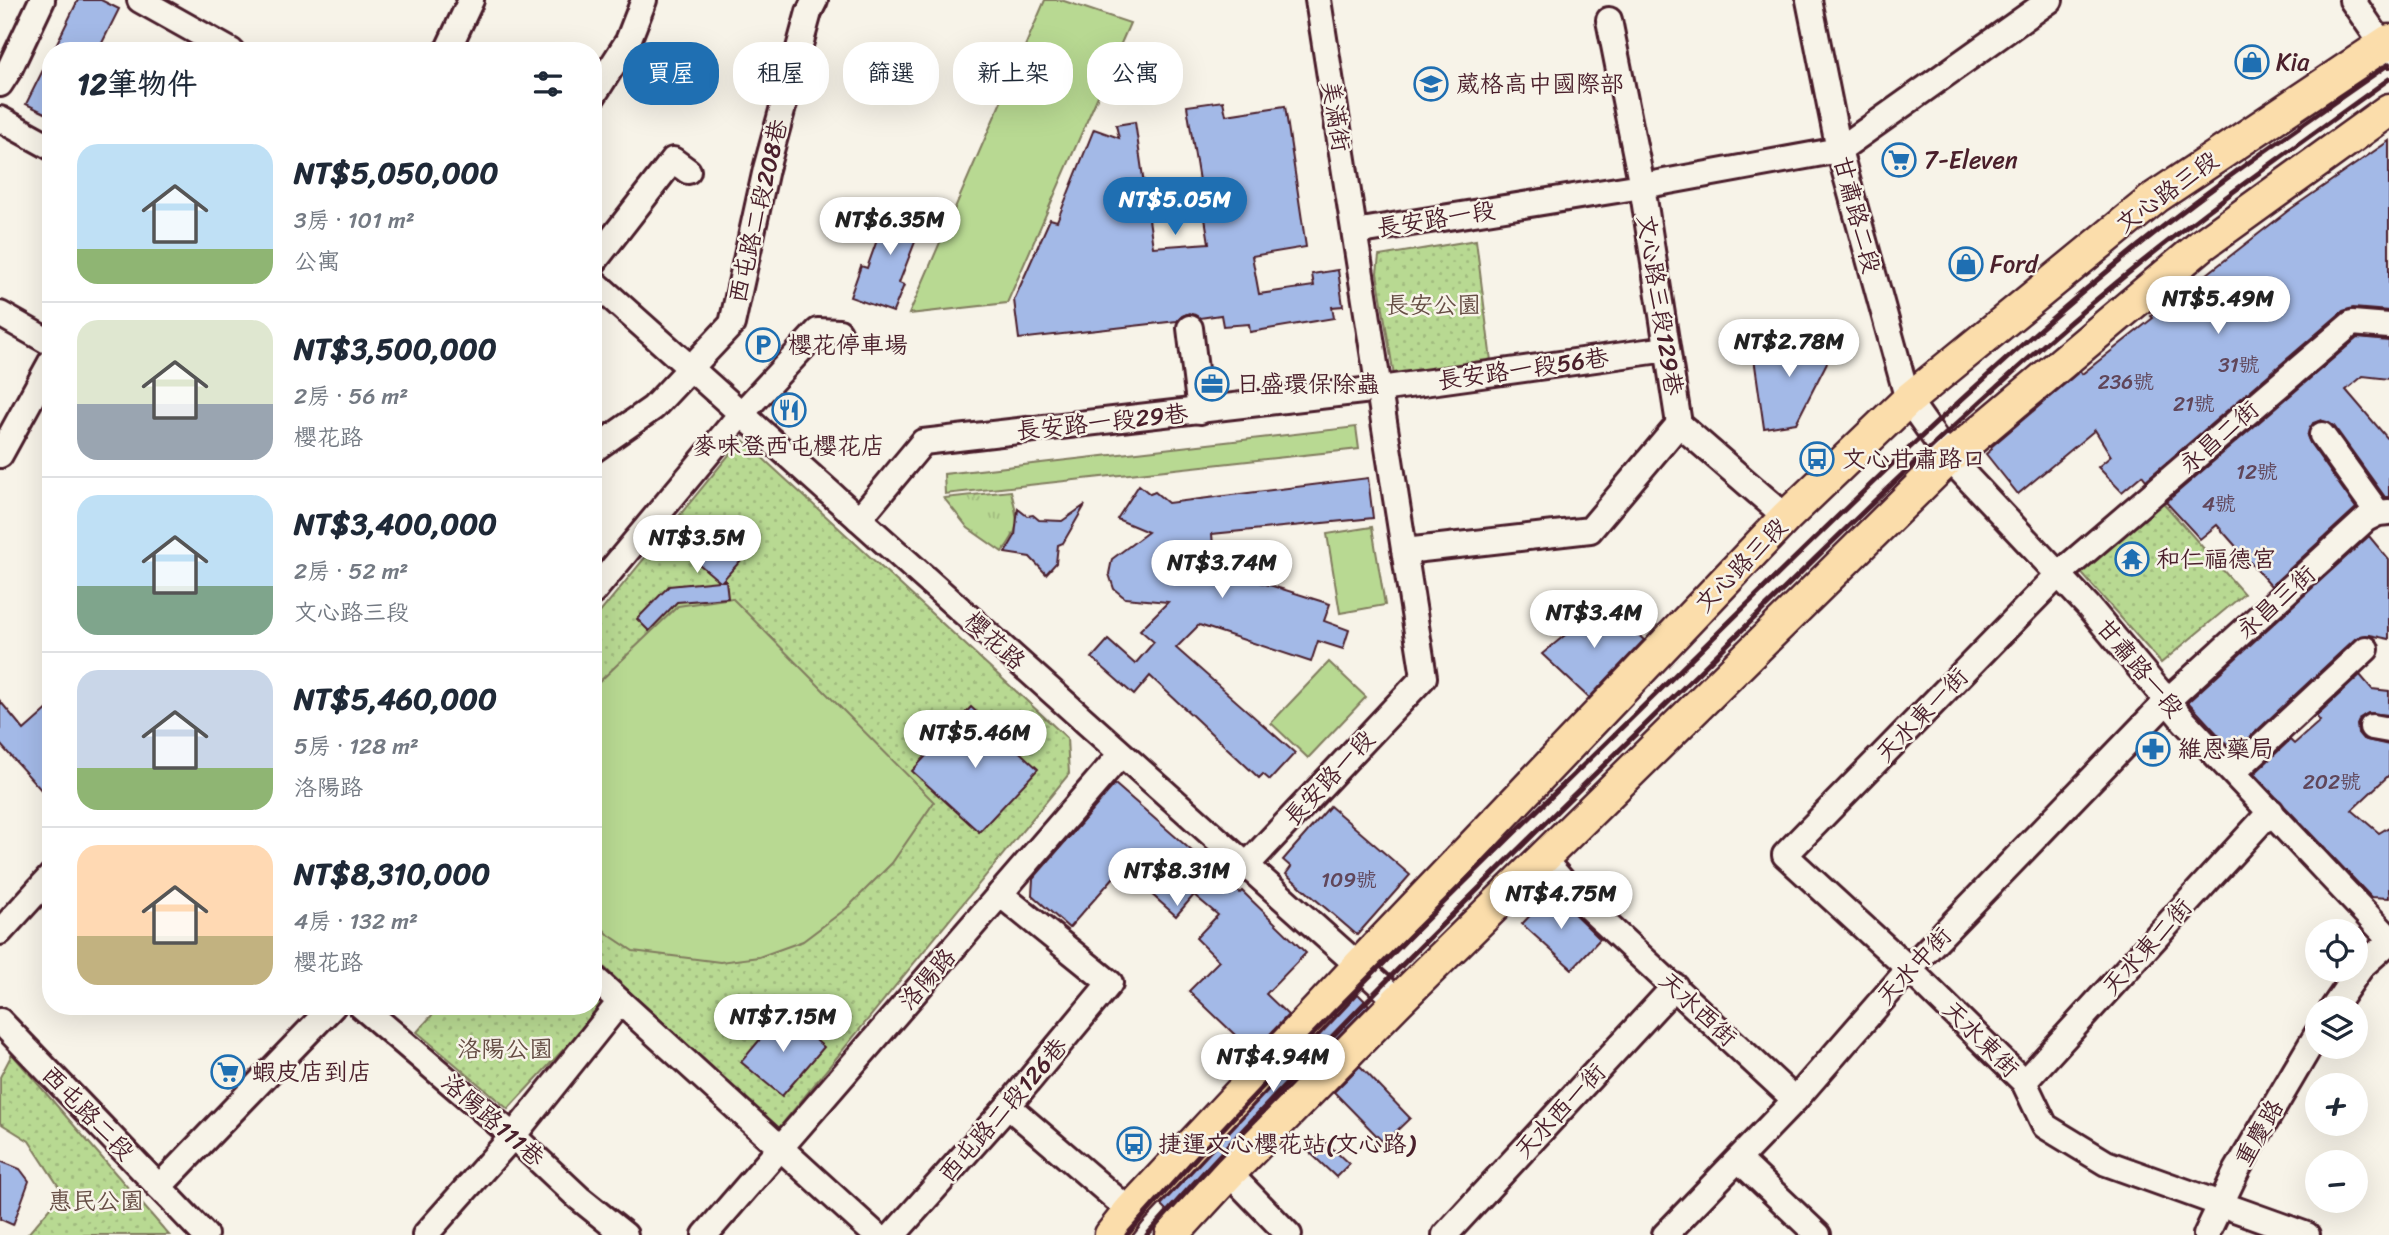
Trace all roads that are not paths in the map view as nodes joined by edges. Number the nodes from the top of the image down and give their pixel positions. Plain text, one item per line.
1 (42, 0) edge
2 (140, 0) edge
3 (471, 0) edge
4 (644, 0) edge
5 (814, 0) edge
6 (1318, 0) edge
7 (1809, 0) edge
8 (2050, 0) edge
9 (2352, 0) edge
10 (1609, 20) dead end
11 (215, 42) edge
12 (451, 42) edge
13 (2386, 47) edge
14 (602, 82) edge
15 (0, 84) edge
16 (2389, 110) edge
17 (0, 119) edge
18 (42, 142) edge
19 (1839, 150) junction
20 (688, 171) dead end
21 (1642, 186) junction
22 (1355, 232) junction
23 (602, 251) edge
24 (602, 289) edge
25 (0, 314) edge
26 (2389, 326) edge
27 (1190, 328) dead end
28 (839, 332) dead end
29 (42, 338) edge
30 (1667, 349) junction
31 (691, 369) junction
32 (42, 378) edge
33 (1380, 390) junction
34 (1908, 401) junction
35 (1200, 411) junction
36 (741, 414) junction
37 (1679, 424) junction
38 (2322, 435) dead end
39 (602, 444) edge
40 (0, 455) edge
41 (1949, 458) junction
42 (2384, 512) edge
43 (1786, 517) junction
44 (859, 519) junction
45 (1405, 551) junction
46 (2058, 575) junction
47 (602, 581) edge
48 (2366, 649) dead end
49 (2167, 701) junction
50 (1121, 754) junction
51 (2234, 772) junction
52 (2271, 811) junction
53 (1785, 855) joint
54 (1542, 858) junction
55 (1245, 866) junction
56 (42, 886) edge
57 (1000, 894) junction
58 (0, 932) edge
59 (2389, 940) edge
60 (1358, 967) junction
61 (1909, 968) junction
62 (602, 985) edge
63 (1675, 986) junction
64 (2341, 996) edge
65 (1398, 1001) junction
66 (620, 1002) junction
67 (323, 1015) edge
68 (372, 1015) edge
69 (0, 1021) edge
70 (2305, 1054) edge
71 (2024, 1082) junction
72 (1795, 1100) junction
73 (1009, 1106) junction
74 (513, 1136) junction
75 (780, 1149) junction
76 (1739, 1160) junction
77 (1229, 1173) junction
78 (159, 1187) junction
79 (2221, 1203) junction
80 (1121, 1223) edge
81 (205, 1235) edge
82 (425, 1235) edge
83 (625, 1235) edge
84 (705, 1235) edge
85 (876, 1235) edge
86 (893, 1235) edge
87 (1172, 1235) edge
88 (1289, 1235) edge
89 (1445, 1235) edge
90 (1665, 1235) edge
91 (1818, 1235) edge
92 (2206, 1235) edge
93 (2307, 1235) edge

1 - 15 street
2 - 11 street
3 - 12 street
4 - 14 street
5 - 31 street, 西屯路二段208巷
6 - 22 street, 美滿街
7 - 19 street, 甘肅路二段
8 - 19 street, 長安路一段
9 - 13 street
10 - 21 street, 文心路三段129巷
13 - 34 main road, 文心路三段
16 - 41 main road
17 - 18 street
19 - 21 street, 長安路一段
19 - 34 street, 甘肅路二段
20 - 23 street
21 - 22 street, 長安路一段
21 - 30 street, 文心路三段129巷
22 - 33 street, 長安路一段
24 - 31 street, 櫻花路
25 - 29 street
26 - 46 street, 永昌二街
27 - 35 street
28 - 36 street
30 - 33 street, 長安路一段56巷
30 - 37 street, 文心路三段129巷
31 - 36 street, 櫻花路
31 - 39 street, 西屯路二段208巷
32 - 40 street
33 - 35 street, 長安路一段29巷
33 - 45 street, 長安路一段
34 - 41 street, 甘肅路二段
34 - 43 main road, 文心路三段
35 - 44 street, 長安路一段29巷
36 - 44 street, 櫻花路
36 - 47 street
37 - 43 street
37 - 45 street
38 - 42 street
41 - 46 street, 甘肅路一段
41 - 54 main road
42 - 49 street, 永昌三街
43 - 60 main road, 文心路三段
44 - 50 street, 櫻花路
45 - 55 street, 長安路一段
46 - 49 street, 甘肅路一段
46 - 53 street, 天水東一街
48 - 51 street
49 - 51 street, 甘肅路一段
49 - 61 street, 天水中街
50 - 55 street, 櫻花路
50 - 57 street, 洛陽路
51 - 52 street, 甘肅路一段
52 - 59 street, 甘肅路一段
52 - 71 street, 天水東二街
53 - 61 street, 天水東街
54 - 63 street, 天水西街
54 - 65 main road
55 - 60 street, 櫻花路
56 - 58 street
57 - 73 street, 西屯路二段126巷
57 - 75 street, 洛陽路
59 - 64 street
60 - 65 street, 櫻花路
60 - 80 main road, 文心路三段
61 - 71 street, 天水東街
61 - 72 street, 天水中街
62 - 66 street
63 - 72 street, 天水西街
63 - 89 street, 天水西一街
65 - 77 main road
66 - 74 street
66 - 75 street
67 - 78 street
68 - 74 street, 洛陽路111巷
69 - 78 street, 西屯路二段
70 - 79 street, 重慶路
71 - 79 street, 天水東街
72 - 76 street, 天水中街
73 - 80 street
73 - 86 street, 西屯路二段126巷
74 - 82 street
74 - 83 street, 洛陽路111巷
75 - 84 street, 洛陽路
75 - 85 street
76 - 90 street, 天水中街
76 - 91 street
77 - 87 main road
77 - 88 street
78 - 81 street, 西屯路二段
79 - 92 street, 重慶路
79 - 93 street, 天水東街

